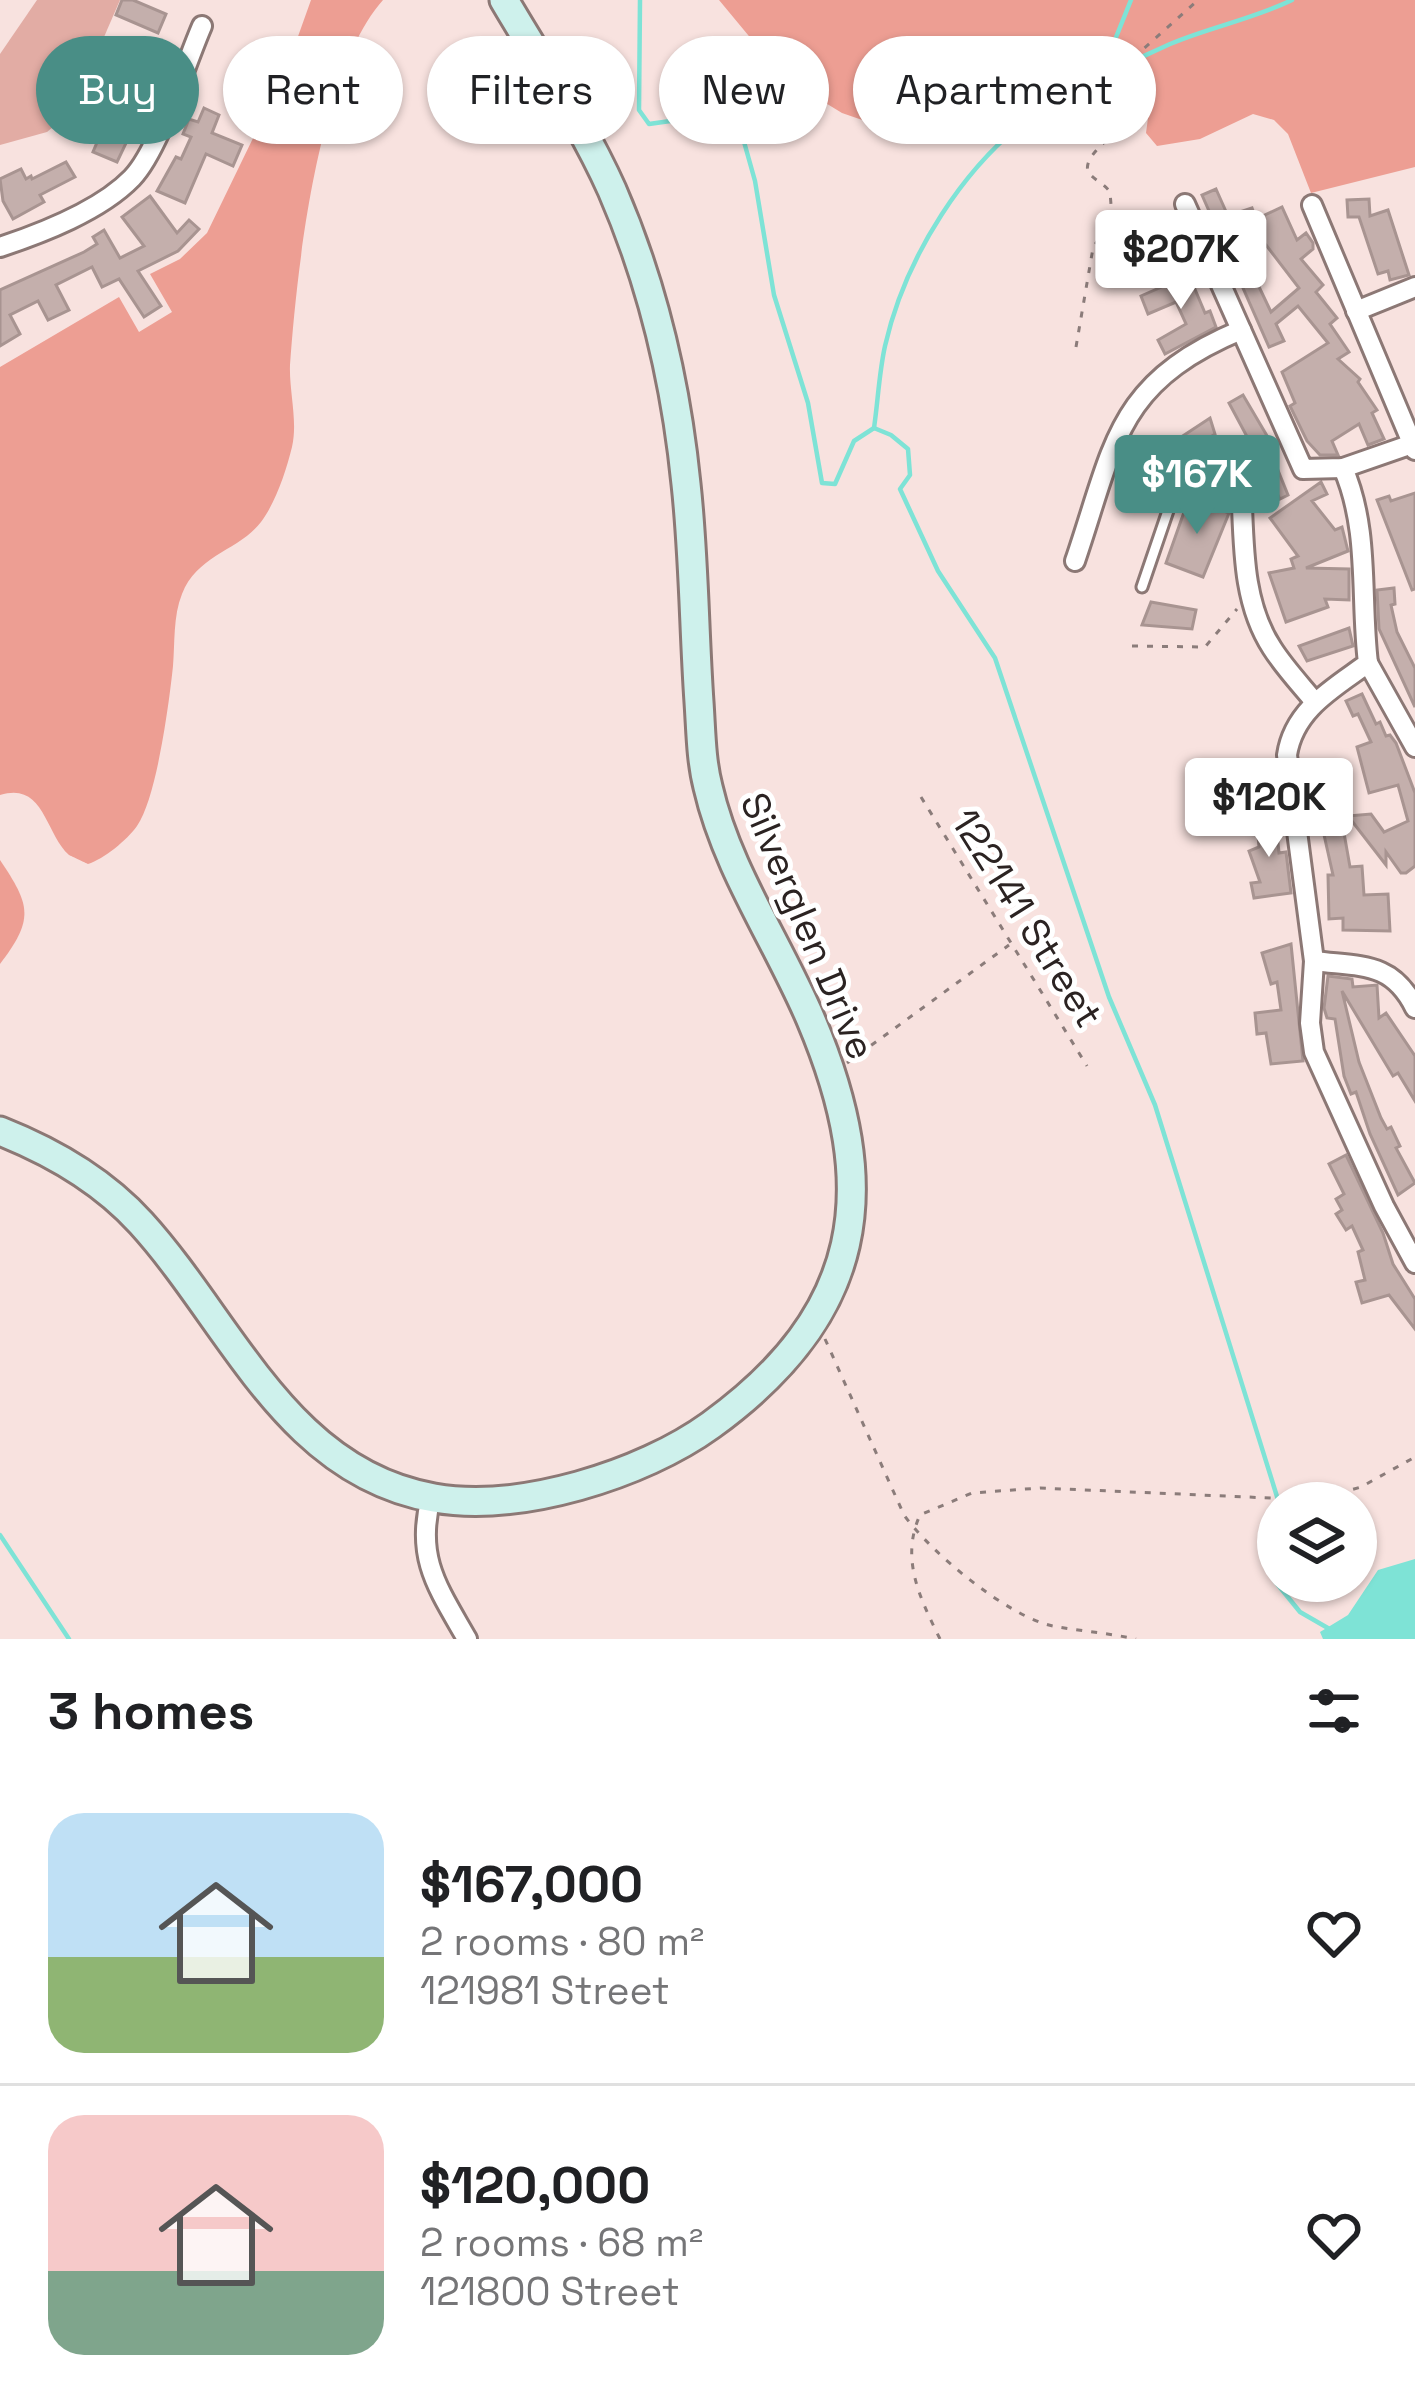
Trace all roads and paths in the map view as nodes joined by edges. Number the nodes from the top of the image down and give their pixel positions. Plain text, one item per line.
1 (504, 0) edge
2 (1198, 0) edge
3 (202, 26) dead end
4 (1185, 203) joint
5 (1312, 205) dead end
6 (1112, 218) junction
7 (0, 247) edge
8 (1415, 287) edge
9 (1356, 311) junction
10 (1240, 330) junction
11 (1076, 347) dead end
12 (1414, 445) edge
13 (1343, 468) junction
14 (1240, 469) joint
15 (1075, 561) dead end
16 (1142, 587) dead end
17 (1250, 594) junction
18 (1132, 646) dead end
19 (1368, 662) junction
20 (1315, 701) junction
21 (1415, 747) edge
22 (921, 797) dead end
23 (1011, 943) junction
24 (1314, 961) junction
25 (1415, 1008) edge
26 (1087, 1066) dead end
27 (832, 1074) junction
28 (0, 1131) edge
29 (1415, 1263) edge
30 (816, 1318) junction
31 (1415, 1457) edge
32 (431, 1498) junction
33 (914, 1528) junction
34 (467, 1639) edge
35 (940, 1639) edge
36 (1136, 1639) edge

1 - 27 street, Silverglen Drive
2 - 6 path
3 - 7 street
4 - 6 path
4 - 10 street
5 - 9 street
6 - 11 path
8 - 9 street
9 - 12 street
10 - 13 street
10 - 15 street
12 - 13 street
13 - 19 street
14 - 16 lane
14 - 17 street
17 - 18 path
17 - 20 street
19 - 20 street
19 - 21 street
20 - 24 street
22 - 23 path, 122141 Street
23 - 26 path, 122141 Street
23 - 27 path
24 - 25 street
24 - 29 street
27 - 30 street, Silverglen Drive
28 - 32 street, Silverglen Drive
30 - 32 street, Silverglen Drive
30 - 33 path
31 - 33 path
32 - 34 street
33 - 35 path
33 - 36 path

